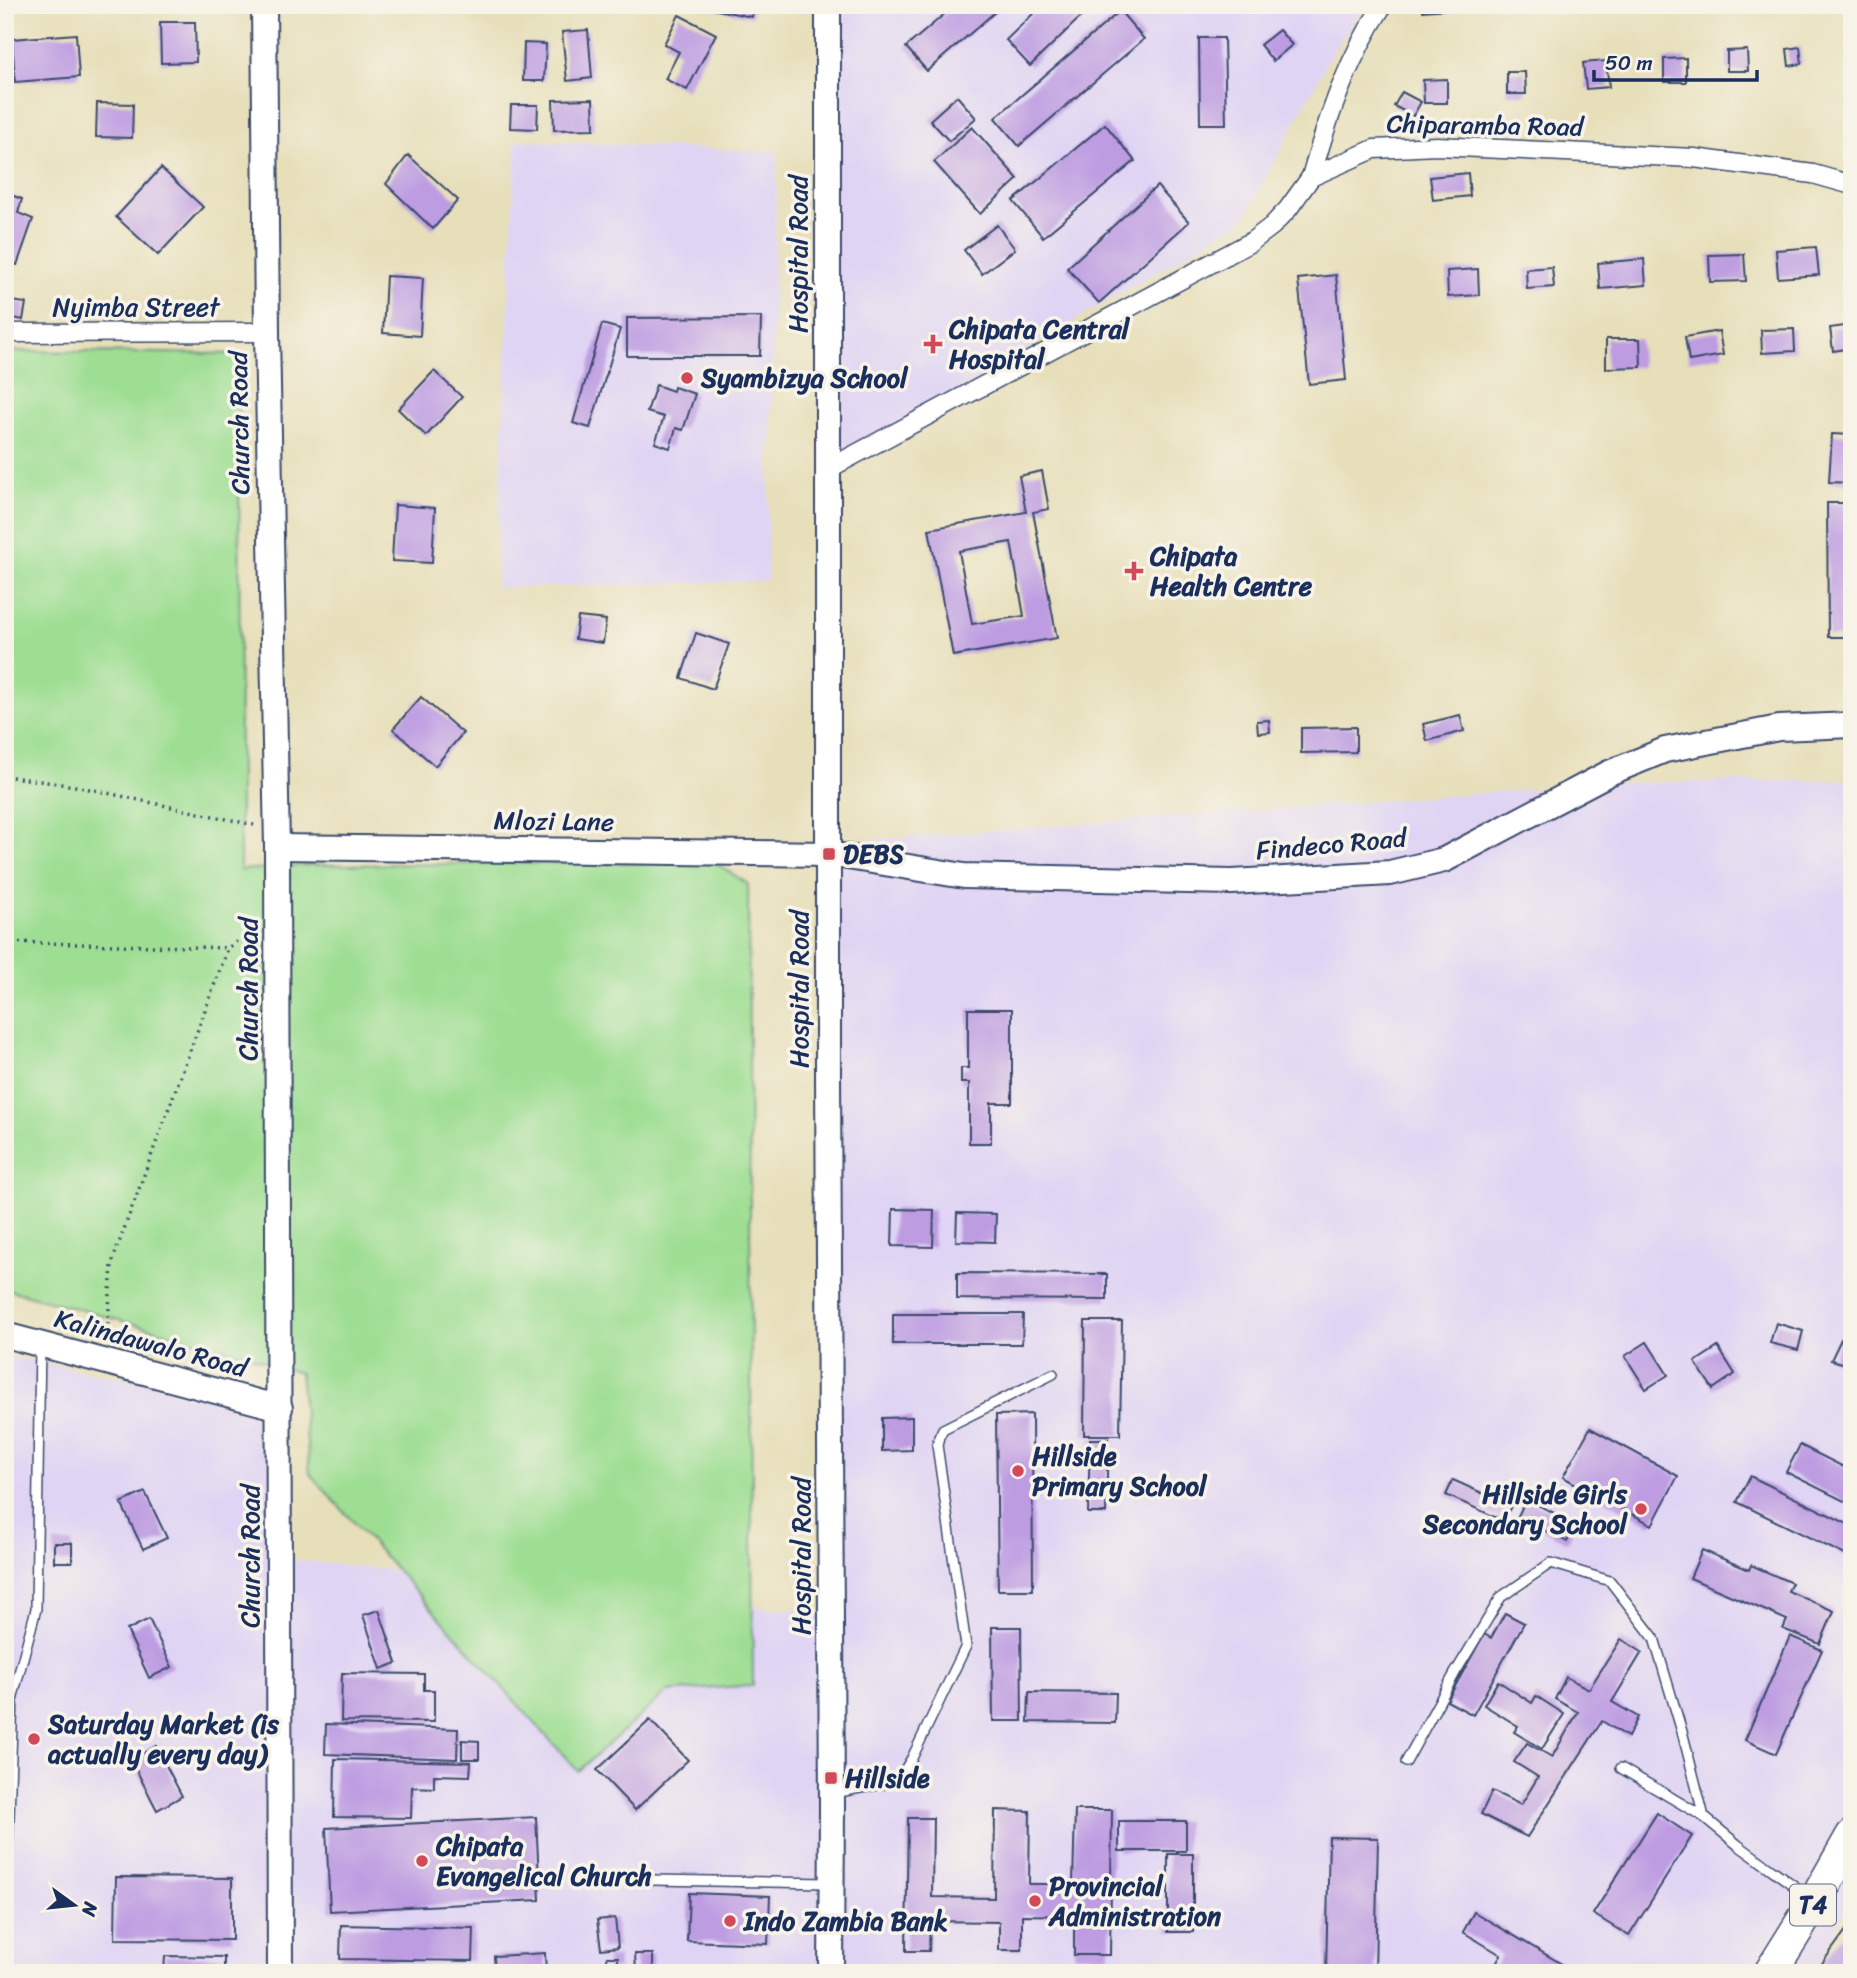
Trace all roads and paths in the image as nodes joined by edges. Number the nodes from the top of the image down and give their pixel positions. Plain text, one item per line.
1 (264, 5) edge
2 (828, 5) edge
3 (1383, 5) edge
4 (1311, 177) junction
5 (1852, 185) edge
6 (267, 332) junction
7 (5, 333) edge
8 (828, 468) junction
9 (1852, 725) edge
10 (5, 776) edge
11 (277, 839) junction
12 (829, 854) junction
13 (278, 932) junction
14 (5, 942) edge
15 (228, 948) junction
16 (5, 1335) edge
17 (40, 1343) junction
18 (106, 1361) junction
19 (1053, 1374) dead end
20 (280, 1409) junction
21 (1406, 1762) dead end
22 (1621, 1768) dead end
23 (831, 1794) junction
24 (1704, 1817) junction
25 (1852, 1836) edge
26 (7, 1876) dead end
27 (652, 1880) dead end
28 (831, 1883) junction
29 (1815, 1902) junction
30 (280, 1973) edge
31 (831, 1973) edge
32 (1770, 1973) edge

1 - 6 street, Church Road
2 - 8 street, Hospital Road
3 - 4 street
4 - 5 street, Chiparamba Road
4 - 8 street
6 - 7 street, Nyimba Street
6 - 11 street, Church Road
8 - 12 street, Hospital Road
9 - 12 street, Findeco Road
10 - 11 path
11 - 12 street, Mlozi Lane
11 - 13 street, Church Road
12 - 23 street, Hospital Road
13 - 15 path
13 - 20 street, Church Road
14 - 15 path
15 - 18 path
16 - 17 street, Kalindawalo Road
17 - 18 street, Kalindawalo Road
17 - 26 lane
18 - 20 street, Kalindawalo Road
19 - 23 lane
20 - 30 street, Church Road
21 - 24 lane
22 - 24 lane
23 - 28 street, Hospital Road
24 - 29 lane
25 - 29 highway, T4
27 - 28 lane
28 - 31 street, Hospital Road
29 - 32 highway, T4

